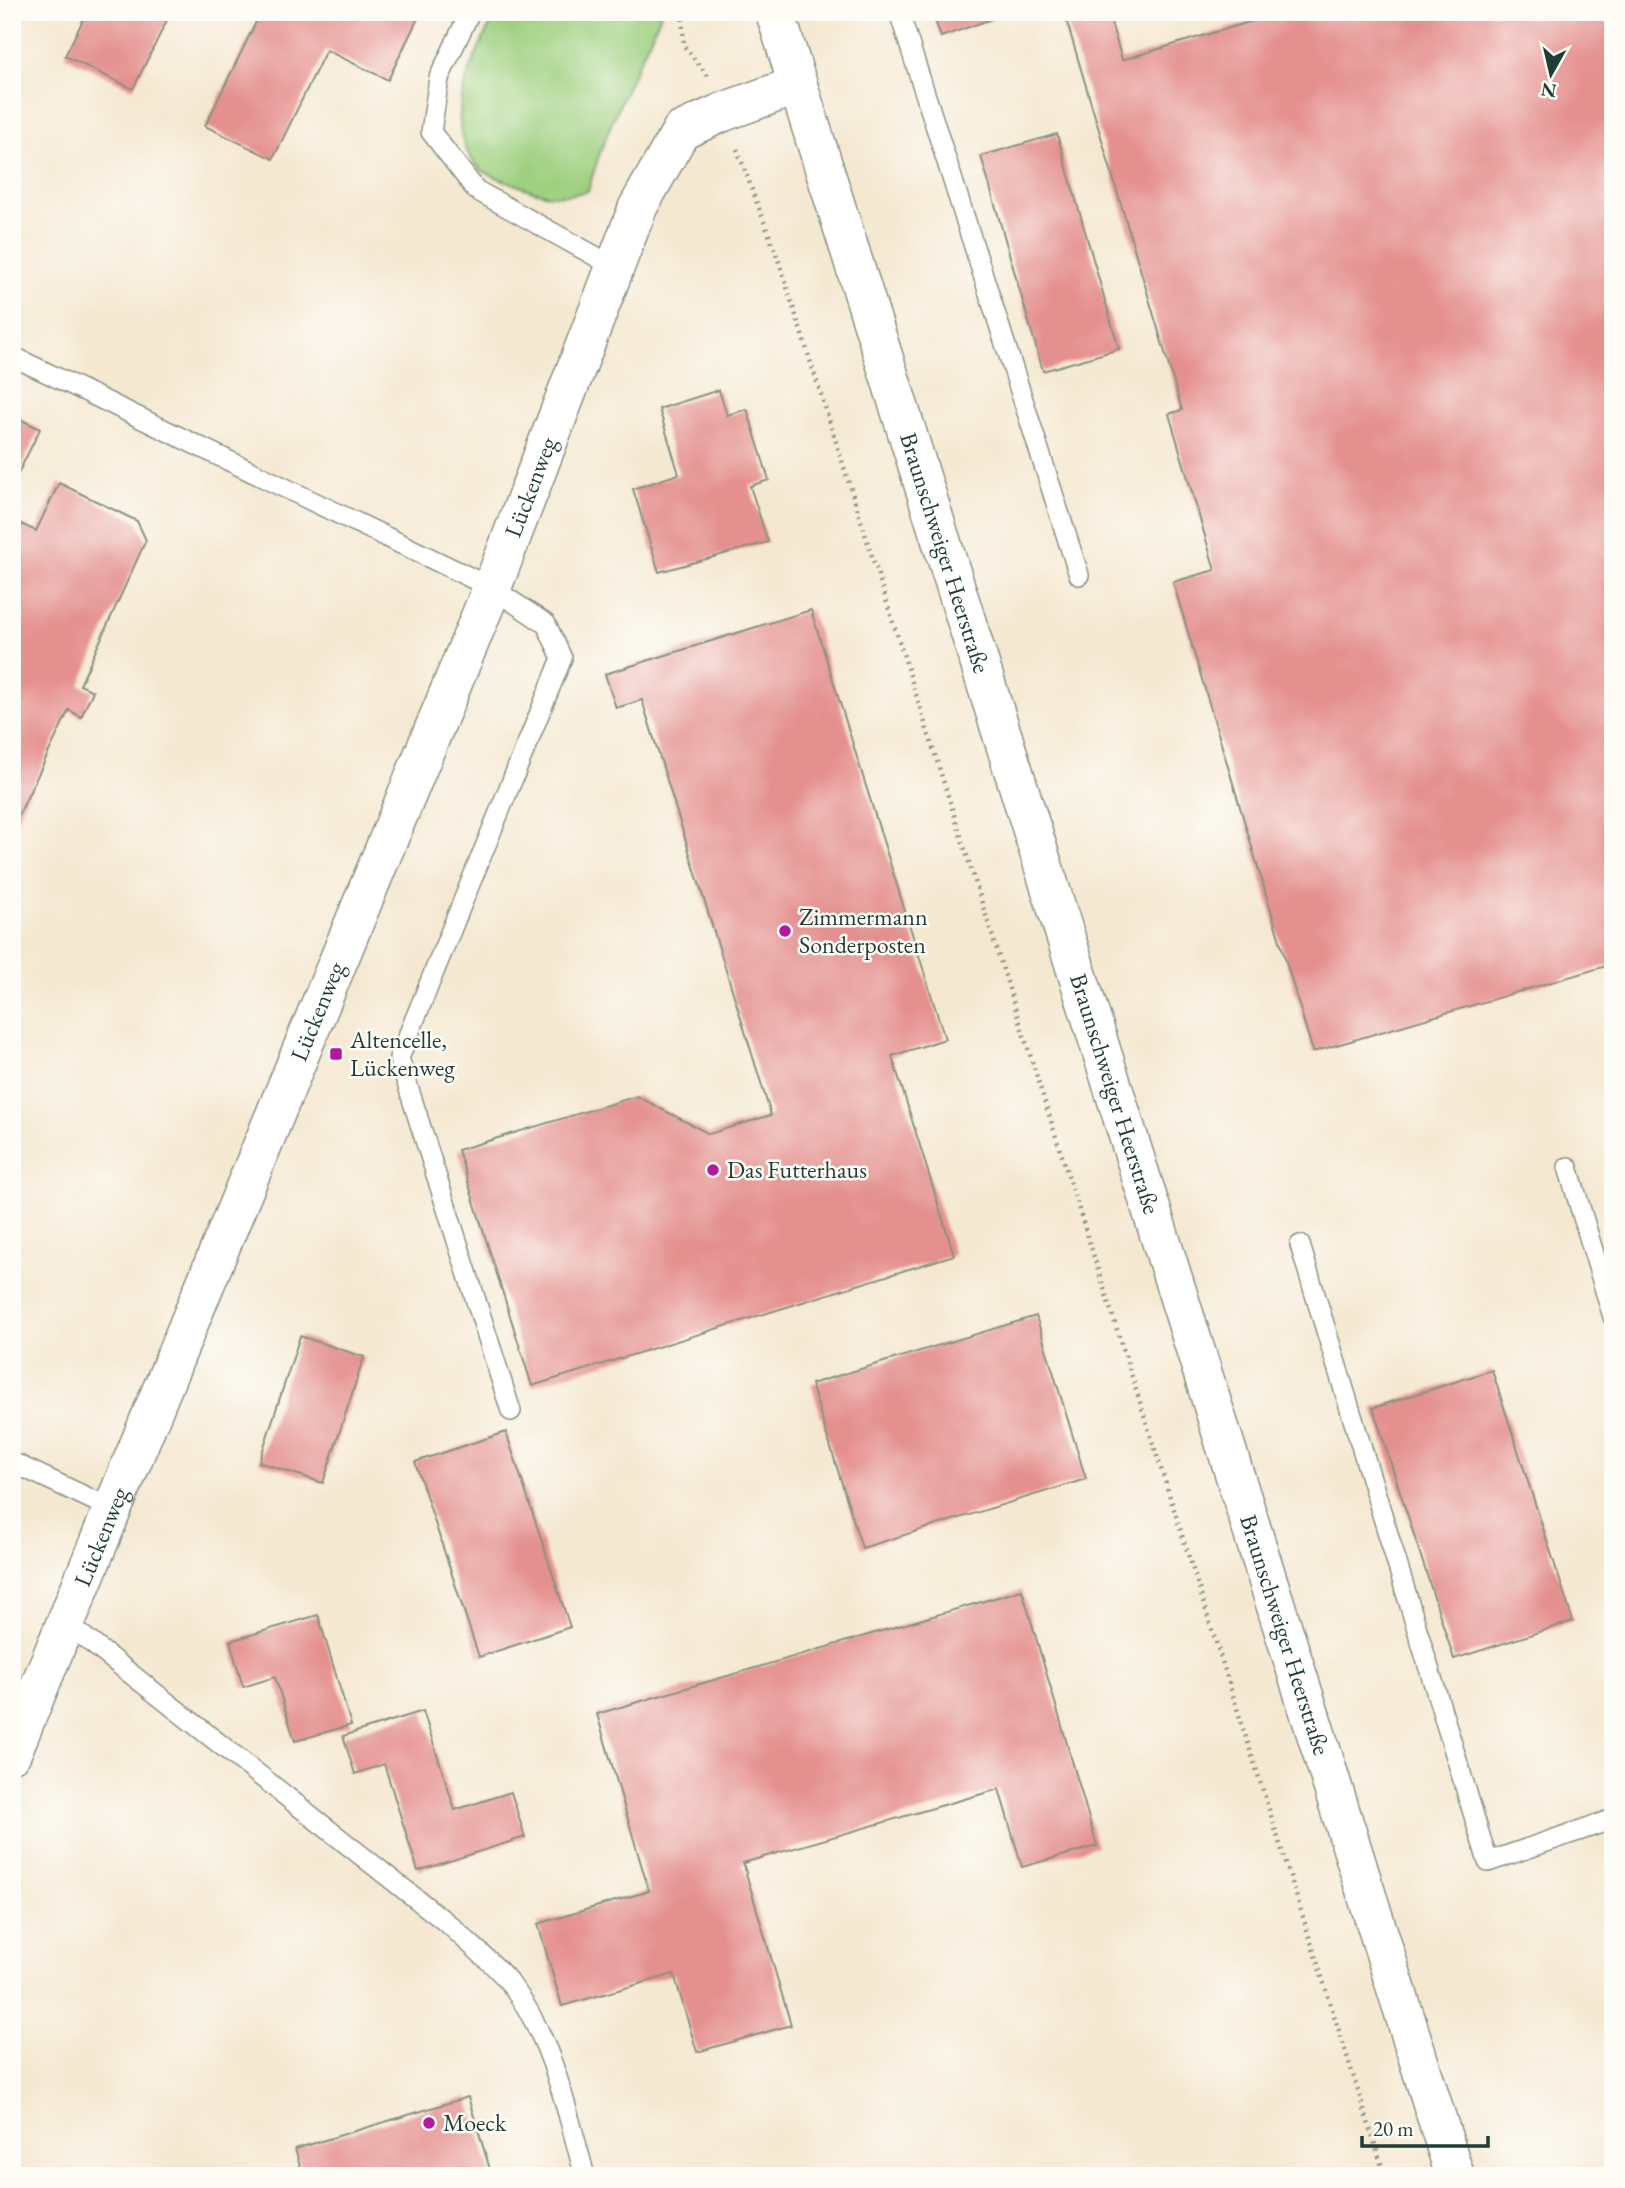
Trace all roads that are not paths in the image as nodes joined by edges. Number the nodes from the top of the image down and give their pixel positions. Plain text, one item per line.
1 (470, 12) edge
2 (775, 12) edge
3 (899, 12) edge
4 (798, 85) junction
5 (615, 267) junction
6 (12, 356) edge
7 (1079, 575) dead end
8 (492, 588) junction
9 (1568, 1167) dead end
10 (1300, 1245) dead end
11 (1613, 1317) edge
12 (511, 1411) dead end
13 (12, 1462) edge
14 (112, 1509) junction
15 (65, 1622) junction
16 (12, 1753) edge
17 (1613, 1819) edge
18 (585, 2176) edge
19 (1455, 2176) edge

1 - 5 lane
2 - 4 main road, Braunschweiger Heerstraße
3 - 7 lane
4 - 5 main road, Lückenweg
4 - 19 main road, Braunschweiger Heerstraße
5 - 8 main road, Lückenweg
6 - 8 lane
8 - 12 lane
8 - 14 main road, Lückenweg
9 - 11 lane
10 - 17 lane
13 - 14 lane
14 - 15 main road, Lückenweg
15 - 16 main road, Lückenweg
15 - 18 lane

